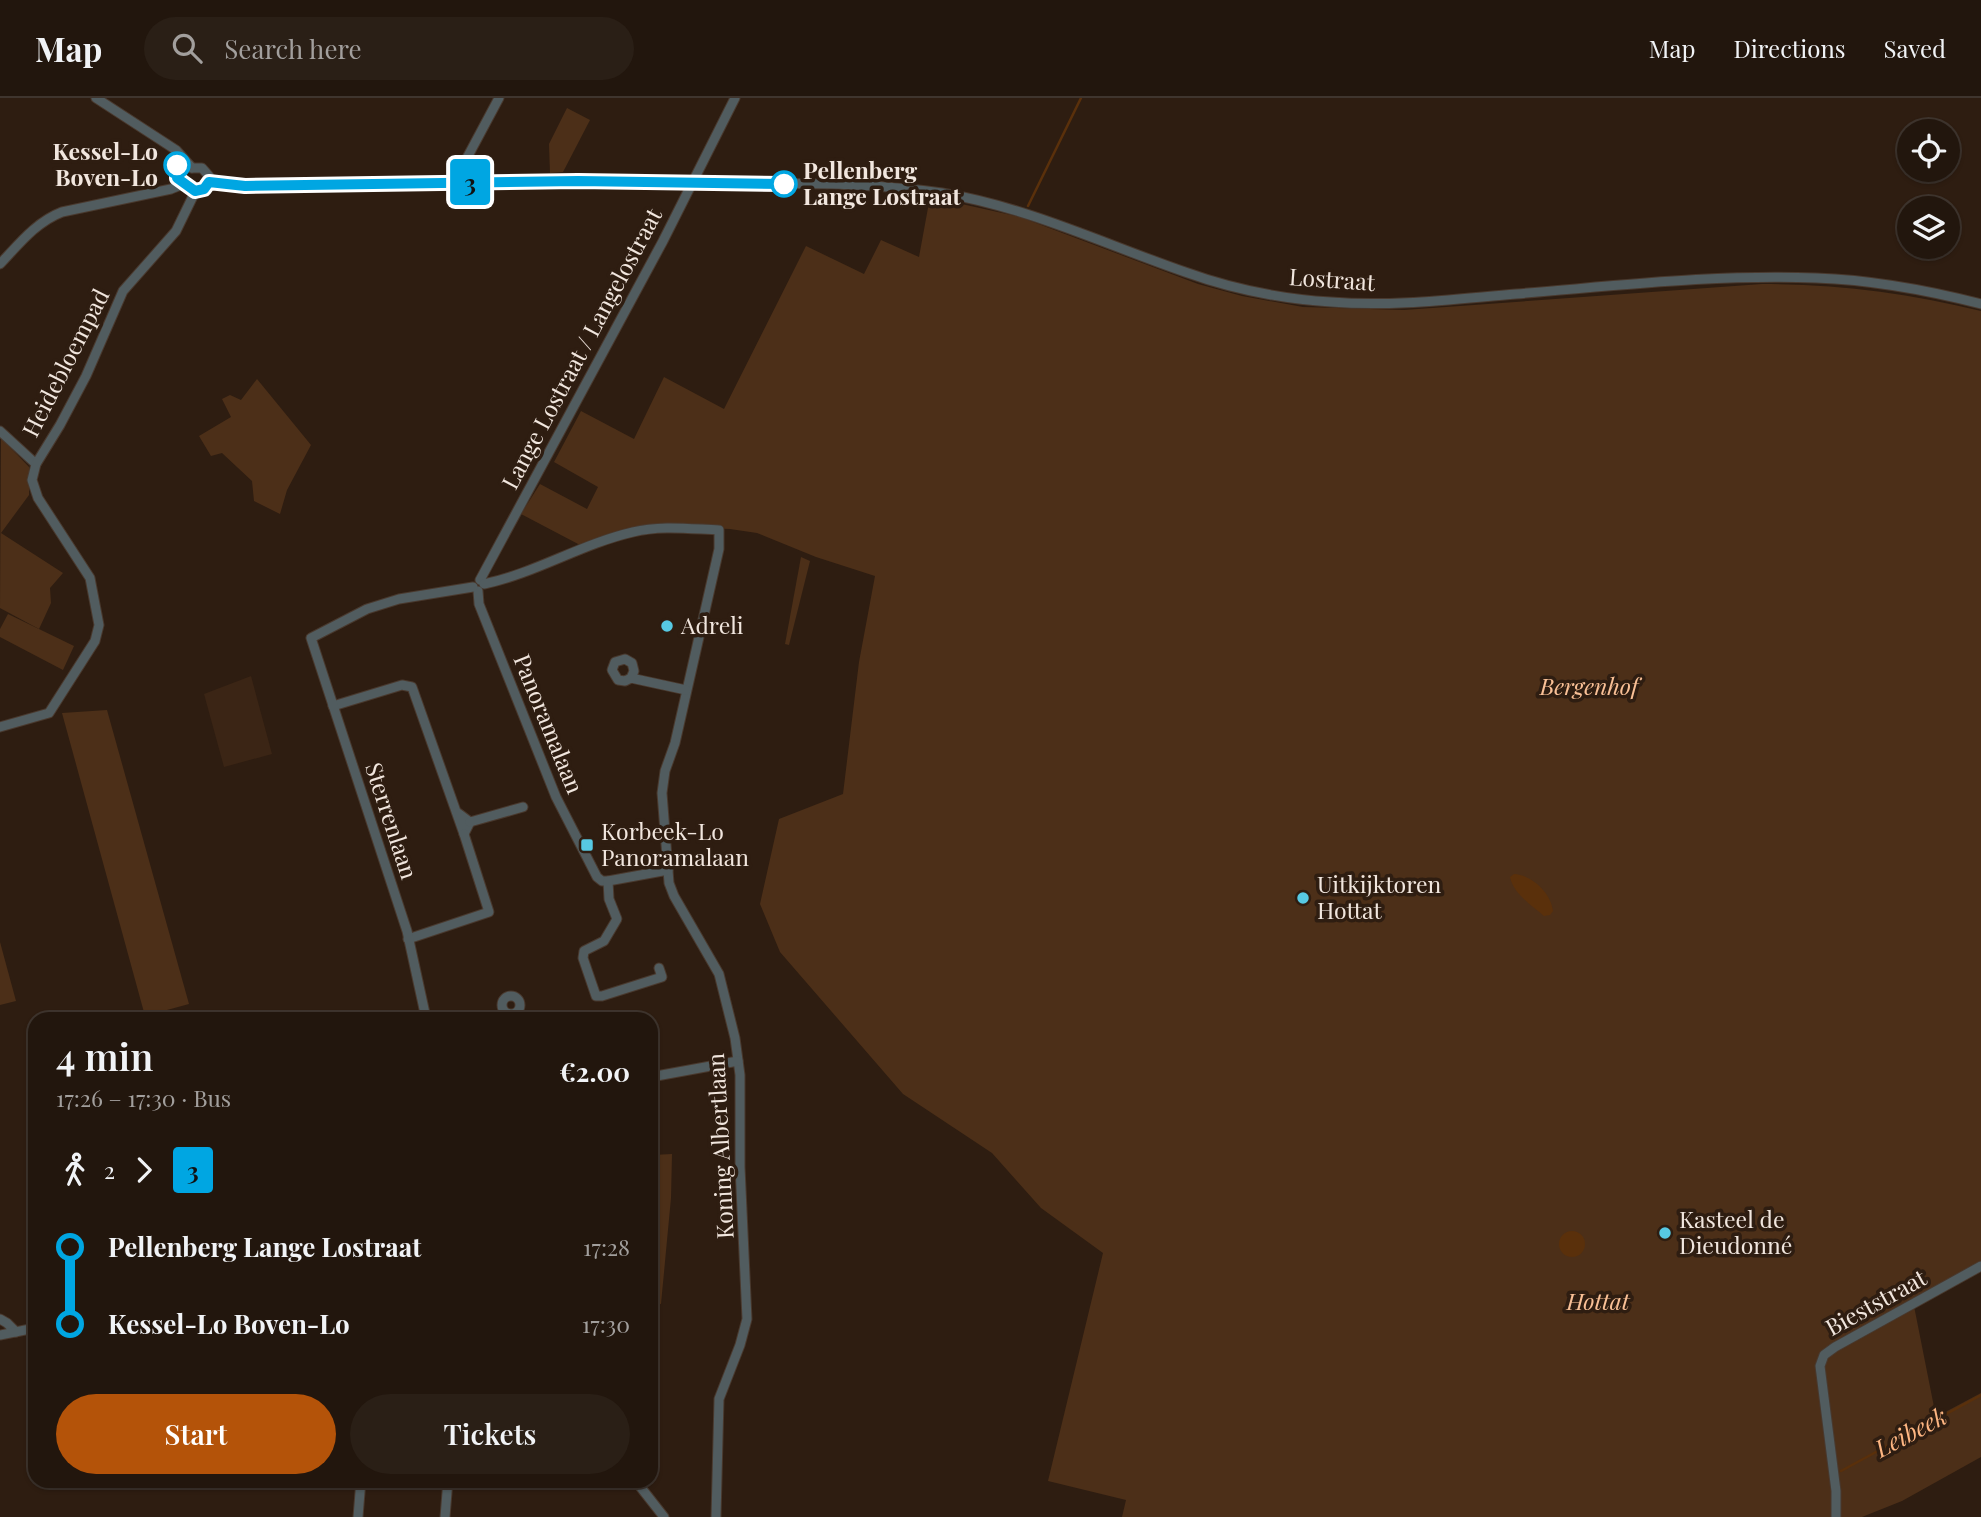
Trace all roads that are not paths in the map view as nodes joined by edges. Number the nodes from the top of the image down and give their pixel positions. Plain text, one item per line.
1 (96, 98) edge
2 (499, 98) edge
3 (735, 98) edge
4 (192, 167) junction
5 (209, 182) junction
6 (457, 182) junction
7 (186, 183) junction
8 (694, 183) junction
9 (195, 191) junction
10 (0, 264) edge
11 (1981, 304) edge
12 (0, 431) edge
13 (36, 464) junction
14 (479, 585) junction
15 (631, 678) dead end
16 (686, 690) junction
17 (333, 706) junction
18 (0, 727) edge
19 (523, 807) dead end
20 (457, 813) junction
21 (470, 822) junction
22 (464, 834) junction
23 (668, 870) junction
24 (608, 881) junction
25 (408, 939) junction
26 (659, 968) dead end
27 (425, 1012) edge
28 (738, 1061) junction
29 (658, 1076) edge
30 (1981, 1266) edge
31 (0, 1319) edge
32 (28, 1329) edge
33 (16, 1332) junction
34 (0, 1335) edge
35 (360, 1488) edge
36 (447, 1488) edge
37 (641, 1488) edge
38 (358, 1517) edge
39 (445, 1517) edge
40 (664, 1517) edge
41 (716, 1517) edge
42 (1836, 1517) edge

1 - 4 street
2 - 6 street
3 - 8 street, Lange Lostraat / Langelostraat
4 - 5 street
4 - 7 street
5 - 6 street, Lostraat
5 - 9 street
6 - 8 street, Lostraat
7 - 9 street
7 - 10 street
8 - 11 street, Lostraat
8 - 14 street, Lange Lostraat / Langelostraat
9 - 13 street, Heidebloempad
12 - 13 street
13 - 18 street, Heidebloempad
14 - 16 street, Koning Albertlaan
14 - 17 street, Sterrenlaan
14 - 24 street, Panoramalaan
15 - 16 street
16 - 23 street, Koning Albertlaan
17 - 20 street
17 - 25 street, Sterrenlaan
19 - 21 street
20 - 21 street
20 - 22 street
21 - 22 street
22 - 25 street
23 - 24 street
23 - 28 street, Koning Albertlaan
24 - 26 street
25 - 27 street, Sterrenlaan
28 - 29 street
28 - 41 street, Koning Albertlaan
30 - 42 street, Bieststraat
31 - 33 street
32 - 33 street
33 - 34 street
35 - 38 street
36 - 39 street
37 - 40 street

